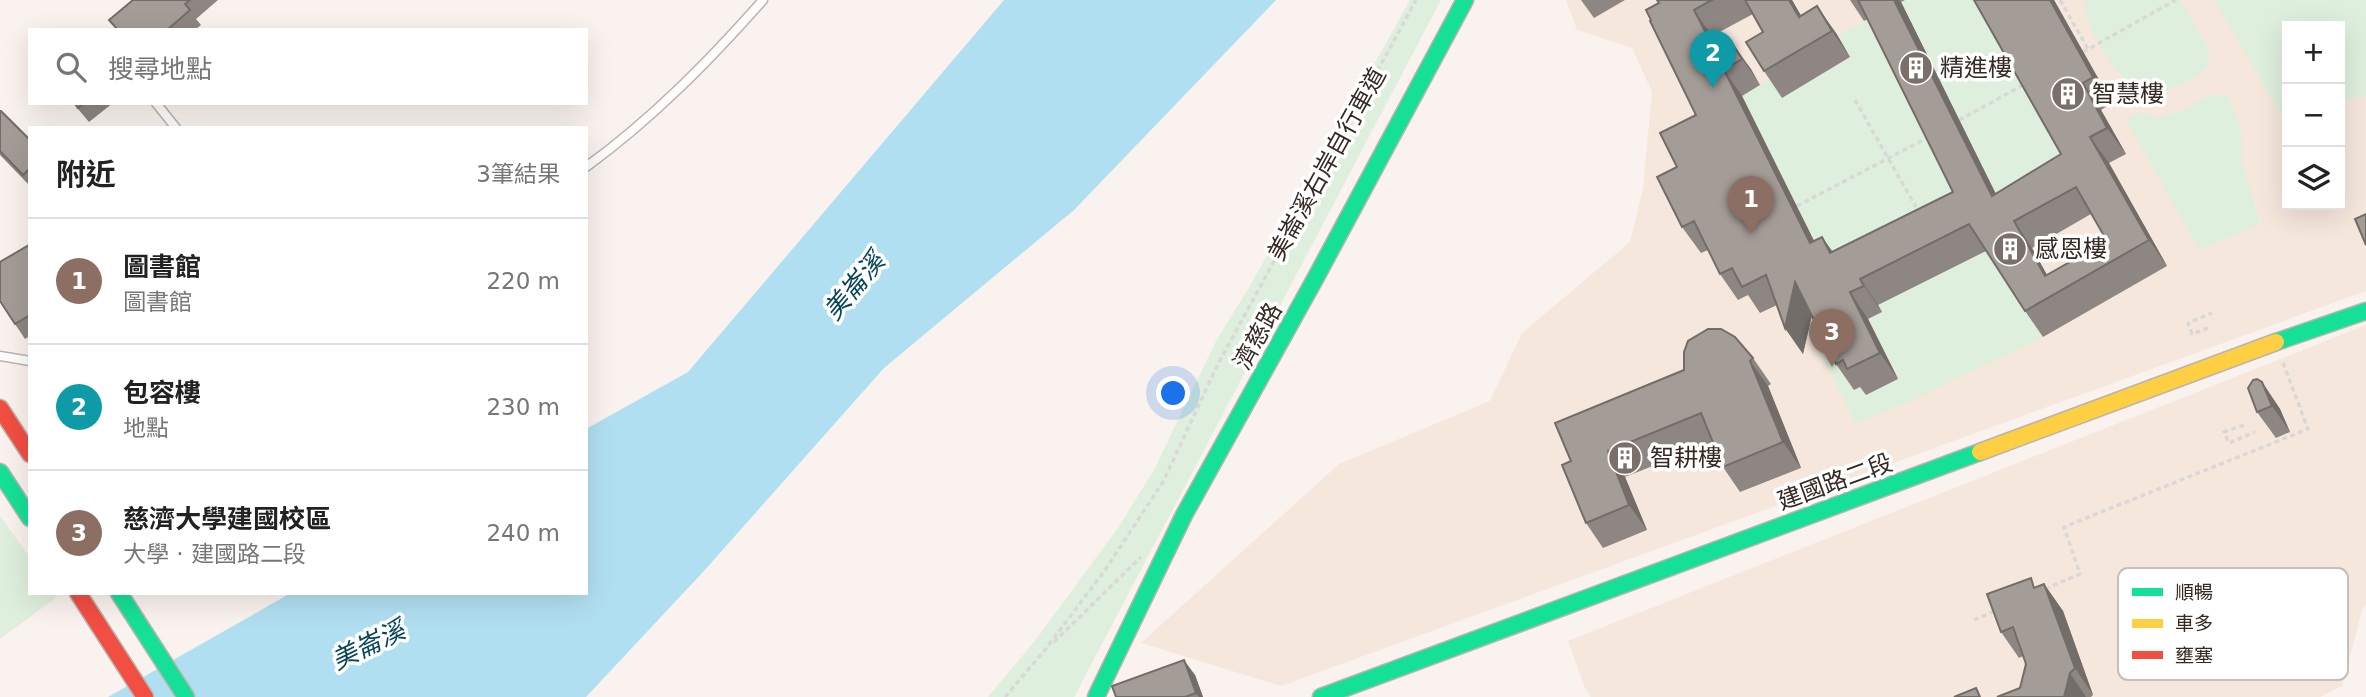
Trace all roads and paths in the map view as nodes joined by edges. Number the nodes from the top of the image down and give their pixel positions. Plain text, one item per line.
1 (763, 0) edge
2 (1416, 0) edge
3 (1465, 0) edge
4 (2060, 0) edge
5 (2176, 0) edge
6 (2025, 84) edge
7 (1855, 100) dead end
8 (158, 105) edge
9 (1959, 120) dead end
10 (174, 126) edge
11 (1931, 135) edge
12 (1887, 159) junction
13 (588, 165) edge
14 (1797, 206) dead end
15 (1916, 207) edge
16 (2366, 311) edge
17 (2213, 313) dead end
18 (2208, 328) dead end
19 (2275, 342) junction
20 (0, 356) edge
21 (28, 361) edge
22 (0, 408) edge
23 (2244, 425) dead end
24 (2255, 432) edge
25 (28, 451) edge
26 (0, 472) edge
27 (28, 515) edge
28 (1168, 549) junction
29 (2045, 589) edge
30 (79, 595) edge
31 (120, 595) edge
32 (1998, 610) edge
33 (1974, 620) dead end
34 (1044, 650) junction
35 (145, 697) edge
36 (186, 697) edge
37 (1005, 697) edge
38 (1096, 697) edge
39 (1321, 697) edge

1 - 13 lane
2 - 34 path, 美崙溪右岸自行車道
3 - 28 street, 濟慈路
4 - 5 path
6 - 9 path
7 - 12 path
8 - 10 lane
11 - 12 path
12 - 14 path
12 - 15 path
16 - 19 street, 建國路二段
17 - 18 path
19 - 29 path
19 - 39 street, 建國路二段
20 - 21 lane
22 - 25 street
23 - 24 path
26 - 27 street
28 - 34 path
28 - 38 street, 濟慈路
30 - 35 street
31 - 36 street
32 - 33 path
34 - 37 path

